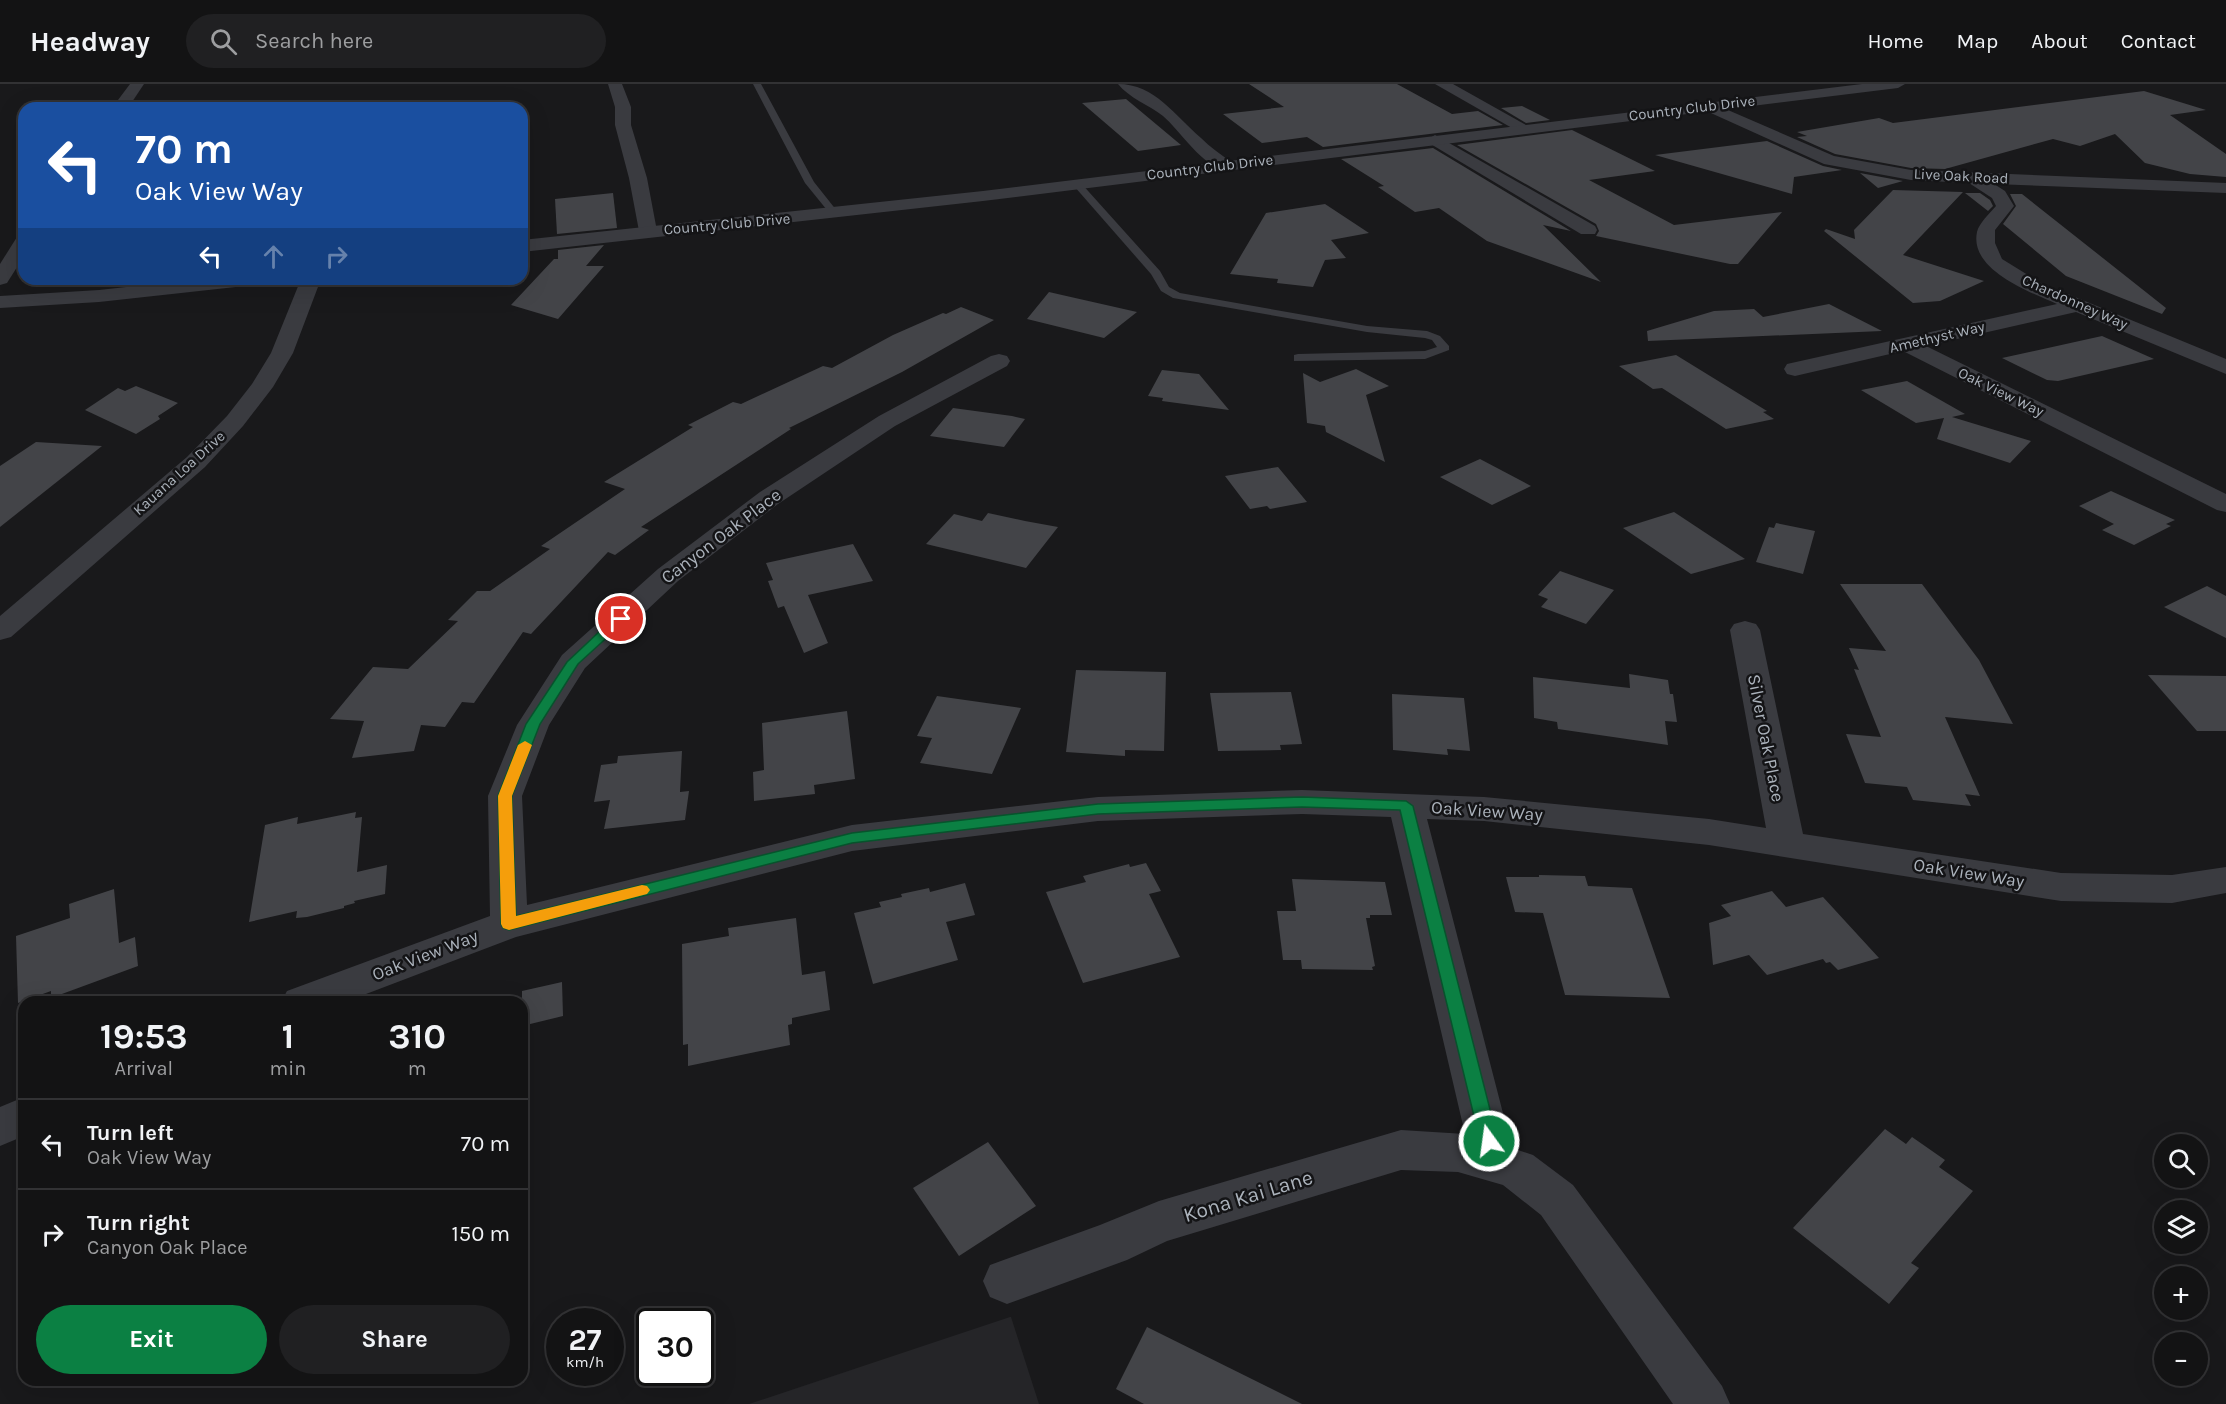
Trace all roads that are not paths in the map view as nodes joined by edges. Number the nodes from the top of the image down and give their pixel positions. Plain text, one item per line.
1 (137, 84) edge
2 (615, 84) edge
3 (758, 84) edge
4 (1125, 84) edge
5 (1442, 84) edge
6 (1890, 84) edge
7 (124, 102) edge
8 (1707, 106) junction
9 (1525, 129) junction
10 (1436, 140) junction
11 (1224, 165) junction
12 (1971, 177) junction
13 (1077, 184) junction
14 (2226, 188) edge
15 (834, 213) junction
16 (1588, 230) dead end
17 (648, 231) junction
18 (528, 245) edge
19 (18, 250) edge
20 (0, 279) edge
21 (276, 288) edge
22 (0, 302) edge
23 (2080, 305) junction
24 (1905, 344) junction
25 (1298, 358) dead end
26 (999, 361) dead end
27 (2226, 367) edge
28 (1795, 369) dead end
29 (2226, 504) edge
30 (1745, 630) dead end
31 (0, 631) edge
32 (1406, 806) junction
33 (1787, 845) junction
34 (2226, 880) edge
35 (509, 924) junction
36 (317, 996) edge
37 (18, 1119) edge
38 (0, 1127) edge
39 (1494, 1163) junction
40 (1007, 1281) dead end
41 (1704, 1404) edge

1 - 7 street
2 - 17 street
3 - 15 lane
4 - 11 street
5 - 9 street
6 - 8 street, Country Club Drive
8 - 9 street, Country Club Drive
8 - 12 street, Live Oak Road
9 - 10 street, Country Club Drive
10 - 11 street, Country Club Drive
10 - 16 street
11 - 13 street, Country Club Drive
12 - 14 street, Live Oak Road
12 - 23 street, Chardonney Way
13 - 15 street, Country Club Drive
13 - 25 lane
15 - 17 street, Country Club Drive
17 - 18 street, Country Club Drive
19 - 20 street
21 - 22 street
21 - 31 street, Kauana Loa Drive
23 - 24 street, Amethyst Way
23 - 27 street, Chardonney Way
24 - 28 street, Amethyst Way
24 - 29 street, Oak View Way
26 - 35 street, Canyon Oak Place
30 - 33 street, Silver Oak Place
32 - 33 street, Oak View Way
32 - 35 street, Oak View Way
32 - 39 street
33 - 34 street, Oak View Way
35 - 36 street, Oak View Way
37 - 38 street
39 - 40 street, Kona Kai Lane
39 - 41 street, Kona Kai Lane

